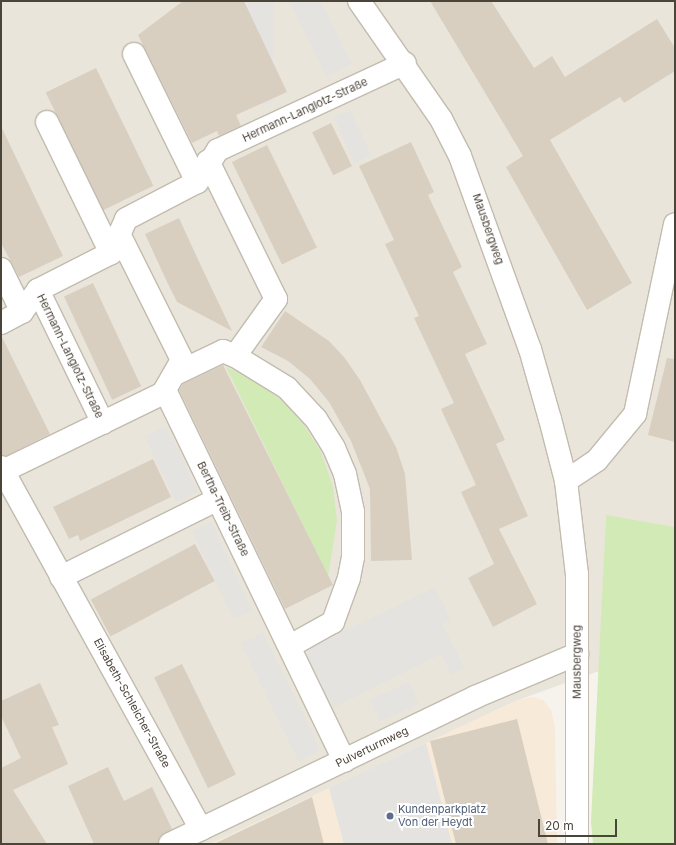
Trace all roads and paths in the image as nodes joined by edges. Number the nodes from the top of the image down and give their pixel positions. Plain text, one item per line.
1 (359, 1) edge
2 (134, 54) dead end
3 (405, 63) junction
4 (47, 122) dead end
5 (208, 161) junction
6 (197, 182) junction
7 (675, 224) edge
8 (115, 243) junction
9 (1, 269) edge
10 (38, 290) junction
11 (22, 312) junction
12 (1, 323) edge
13 (235, 356) junction
14 (174, 375) junction
15 (103, 423) junction
16 (2, 469) edge
17 (566, 481) junction
18 (218, 499) junction
19 (61, 577) junction
20 (290, 646) junction
21 (577, 654) junction
22 (344, 761) junction
23 (201, 829) junction
24 (170, 844) edge
25 (577, 844) edge

1 - 3 street, Mausbergweg
2 - 6 street
3 - 5 street, Hermann-Langlotz-Straße
3 - 17 street, Mausbergweg
4 - 8 street
5 - 6 street, Hermann-Langlotz-Straße
5 - 13 street
6 - 8 street
7 - 17 street
8 - 10 street, Hermann-Langlotz-Straße
8 - 14 street
9 - 11 street
10 - 11 street, Hermann-Langlotz-Straße
10 - 15 street, Hermann-Langlotz-Straße
11 - 12 street, Hermann-Langlotz-Straße
13 - 14 street
13 - 20 street
14 - 15 street, Elisabeth-Schleicher-Straße
14 - 18 street, Bertha-Treib-Straße
15 - 16 street, Elisabeth-Schleicher-Straße
16 - 19 street, Elisabeth-Schleicher-Straße
17 - 21 street, Mausbergweg
18 - 19 street
18 - 20 street, Bertha-Treib-Straße
19 - 23 street, Elisabeth-Schleicher-Straße
20 - 22 street, Bertha-Treib-Straße
21 - 22 street, Pulverturmweg
21 - 25 street, Mausbergweg
22 - 23 street, Pulverturmweg
23 - 24 street, Pulverturmweg

